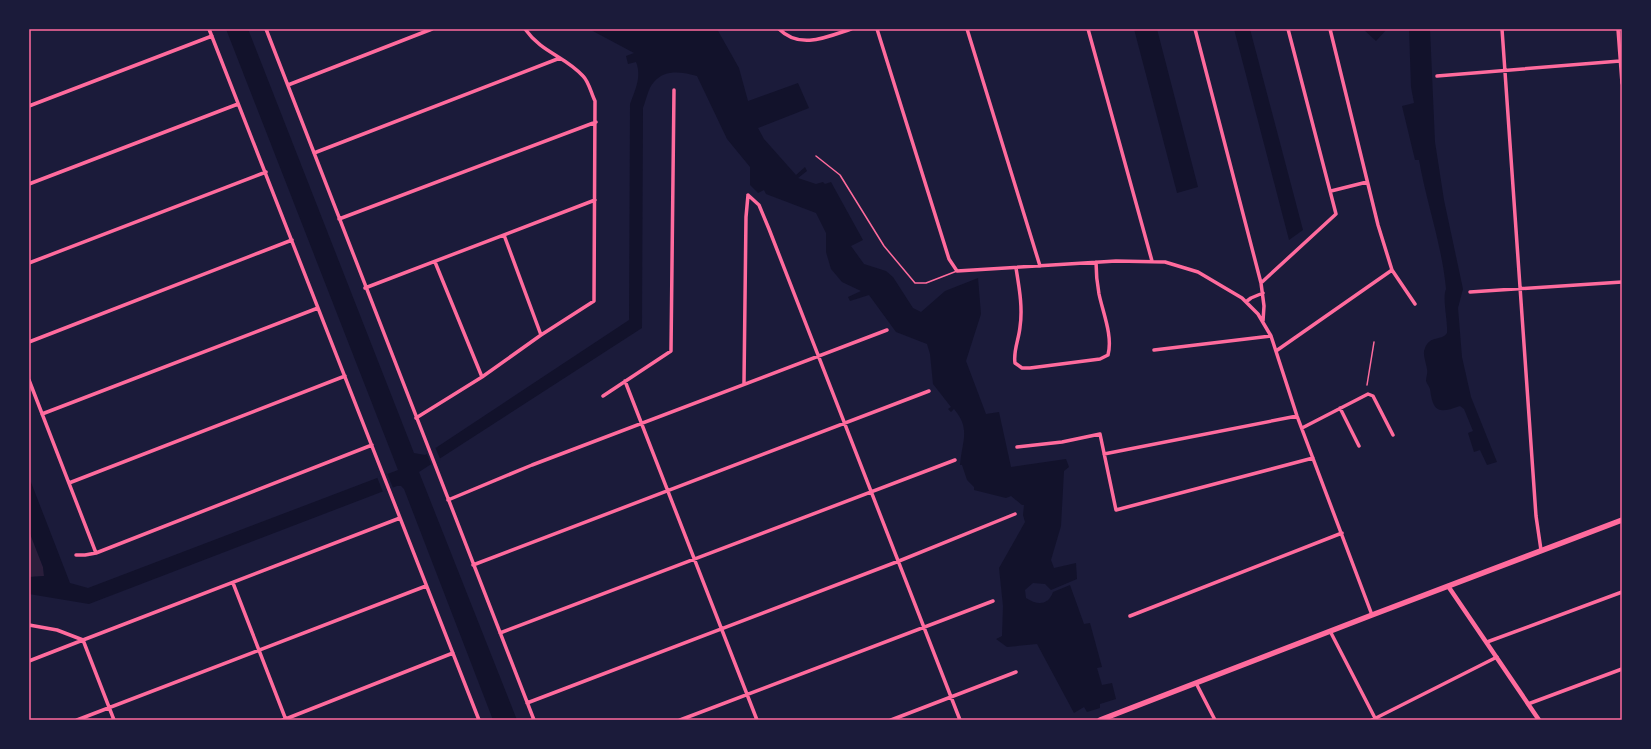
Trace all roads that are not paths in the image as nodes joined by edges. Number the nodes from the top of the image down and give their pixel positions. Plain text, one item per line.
1 (209, 29) edge
2 (266, 29) edge
3 (432, 29) edge
4 (525, 29) edge
5 (779, 29) edge
6 (851, 29) edge
7 (877, 29) edge
8 (966, 29) edge
9 (1088, 29) edge
10 (1195, 29) edge
11 (1288, 29) edge
12 (1330, 29) edge
13 (1502, 29) edge
14 (1618, 29) edge
15 (212, 36) junction
16 (560, 58) junction
17 (1620, 61) junction
18 (1505, 70) junction
19 (1437, 76) dead end
20 (1622, 83) edge
21 (288, 85) junction
22 (674, 90) dead end
23 (238, 104) junction
24 (29, 106) edge
25 (596, 122) junction
26 (314, 153) junction
27 (816, 156) dead end
28 (266, 172) junction
29 (1367, 182) junction
30 (29, 184) edge
31 (1331, 191) junction
32 (595, 200) junction
33 (339, 219) junction
34 (504, 234) junction
35 (292, 240) junction
36 (1152, 261) junction
37 (435, 262) junction
38 (1096, 262) junction
39 (29, 263) edge
40 (1040, 266) junction
41 (1016, 268) junction
42 (1392, 270) junction
43 (957, 271) junction
44 (1622, 282) edge
45 (1261, 283) junction
46 (365, 288) junction
47 (1520, 289) junction
48 (1470, 292) dead end
49 (1263, 293) junction
50 (1247, 301) junction
51 (1415, 304) dead end
52 (318, 308) junction
53 (1263, 322) junction
54 (887, 330) dead end
55 (541, 335) junction
56 (1271, 336) junction
57 (29, 342) edge
58 (1374, 342) dead end
59 (1154, 350) dead end
60 (1276, 351) junction
61 (818, 355) junction
62 (344, 376) junction
63 (482, 377) junction
64 (29, 380) edge
65 (625, 381) junction
66 (744, 383) junction
67 (1367, 385) dead end
68 (929, 391) dead end
69 (603, 396) dead end
70 (1340, 408) junction
71 (42, 414) junction
72 (1297, 416) junction
73 (416, 418) junction
74 (641, 423) junction
75 (845, 423) junction
76 (1302, 428) junction
77 (1393, 435) dead end
78 (372, 445) junction
79 (1359, 446) dead end
80 (1017, 447) dead end
81 (1104, 454) junction
82 (1313, 458) junction
83 (955, 460) dead end
84 (69, 483) junction
85 (668, 490) junction
86 (871, 491) junction
87 (448, 500) junction
88 (1015, 514) dead end
89 (400, 518) junction
90 (1622, 520) edge
91 (1342, 533) junction
92 (1541, 550) junction
93 (96, 553) junction
94 (76, 555) dead end
95 (694, 558) junction
96 (899, 561) junction
97 (473, 565) junction
98 (233, 583) junction
99 (426, 586) junction
100 (1448, 586) junction
101 (1622, 592) edge
102 (993, 601) dead end
103 (1372, 614) junction
104 (1130, 616) dead end
105 (29, 625) edge
106 (722, 628) junction
107 (924, 628) junction
108 (1330, 631) junction
109 (500, 633) junction
110 (83, 640) junction
111 (1487, 642) junction
112 (259, 651) junction
113 (453, 653) junction
114 (1497, 656) junction
115 (29, 661) edge
116 (1622, 670) edge
117 (1016, 672) dead end
118 (1196, 683) junction
119 (747, 694) junction
120 (952, 697) junction
121 (527, 703) junction
122 (1528, 704) junction
123 (109, 708) junction
124 (77, 720) edge
125 (114, 720) edge
126 (285, 720) edge
127 (479, 720) edge
128 (534, 720) edge
129 (680, 720) edge
130 (757, 720) edge
131 (891, 720) edge
132 (960, 720) edge
133 (1100, 720) edge
134 (1215, 720) edge
135 (1375, 720) edge
136 (1539, 720) edge

1 - 15 street
2 - 21 street
3 - 21 street
4 - 16 street
5 - 6 street
7 - 43 street
8 - 40 street
9 - 36 street
10 - 45 street
11 - 31 street
12 - 29 street
13 - 18 street
14 - 17 street
15 - 23 street
15 - 24 street
16 - 25 street
16 - 26 street
17 - 18 street
17 - 20 street
18 - 19 street
18 - 47 street
21 - 26 street
22 - 65 street
23 - 28 street
23 - 30 street
25 - 32 street
25 - 33 street
26 - 33 street
27 - 43 lane
28 - 35 street
28 - 39 street
29 - 31 street
29 - 42 street
31 - 45 street
32 - 34 street
32 - 55 street
33 - 46 street
34 - 37 street
34 - 55 street
35 - 52 street
35 - 57 street
36 - 38 street
36 - 50 street
37 - 46 street
37 - 63 street
38 - 40 street
38 - 41 street
40 - 41 street
41 - 43 street
42 - 51 street
42 - 60 street
44 - 47 street
45 - 49 street
46 - 73 street
47 - 48 street
47 - 92 street
49 - 50 street
49 - 53 street
50 - 53 street
52 - 62 street
52 - 71 street
53 - 56 street
54 - 61 street
55 - 63 street
56 - 59 street
56 - 60 street
58 - 67 lane
60 - 72 street
61 - 66 street
61 - 66 street
61 - 75 street
62 - 78 street
62 - 84 street
63 - 73 street
64 - 71 street
65 - 69 street
65 - 74 street
66 - 74 street
68 - 75 street
70 - 76 street
70 - 77 street
70 - 79 street
71 - 84 street
72 - 76 street
72 - 81 street
73 - 87 street
74 - 85 street
74 - 87 street
75 - 85 street
75 - 86 street
76 - 82 street
78 - 89 street
78 - 93 street
80 - 81 street
81 - 82 street
82 - 91 street
83 - 86 street
84 - 93 street
85 - 95 street
85 - 97 street
86 - 95 street
86 - 96 street
87 - 97 street
88 - 96 street
89 - 98 street
89 - 99 street
90 - 92 main road
91 - 103 street
91 - 104 street
92 - 100 main road
93 - 94 street
95 - 106 street
95 - 109 street
96 - 106 street
96 - 107 street
97 - 109 street
98 - 110 street
98 - 112 street
99 - 112 street
99 - 113 street
100 - 103 main road
100 - 111 main road
101 - 111 street
102 - 107 street
103 - 108 main road
105 - 110 street
106 - 119 street
106 - 121 street
107 - 119 street
107 - 120 street
108 - 118 main road
108 - 135 street
109 - 121 street
110 - 115 street
110 - 123 street
111 - 114 main road
112 - 123 street
112 - 126 street
113 - 126 street
113 - 127 street
114 - 122 main road
114 - 135 street
116 - 122 street
117 - 120 street
118 - 133 main road
118 - 134 street
119 - 129 street
119 - 130 street
120 - 131 street
120 - 132 street
121 - 128 street
122 - 136 main road
123 - 124 street
123 - 125 street

